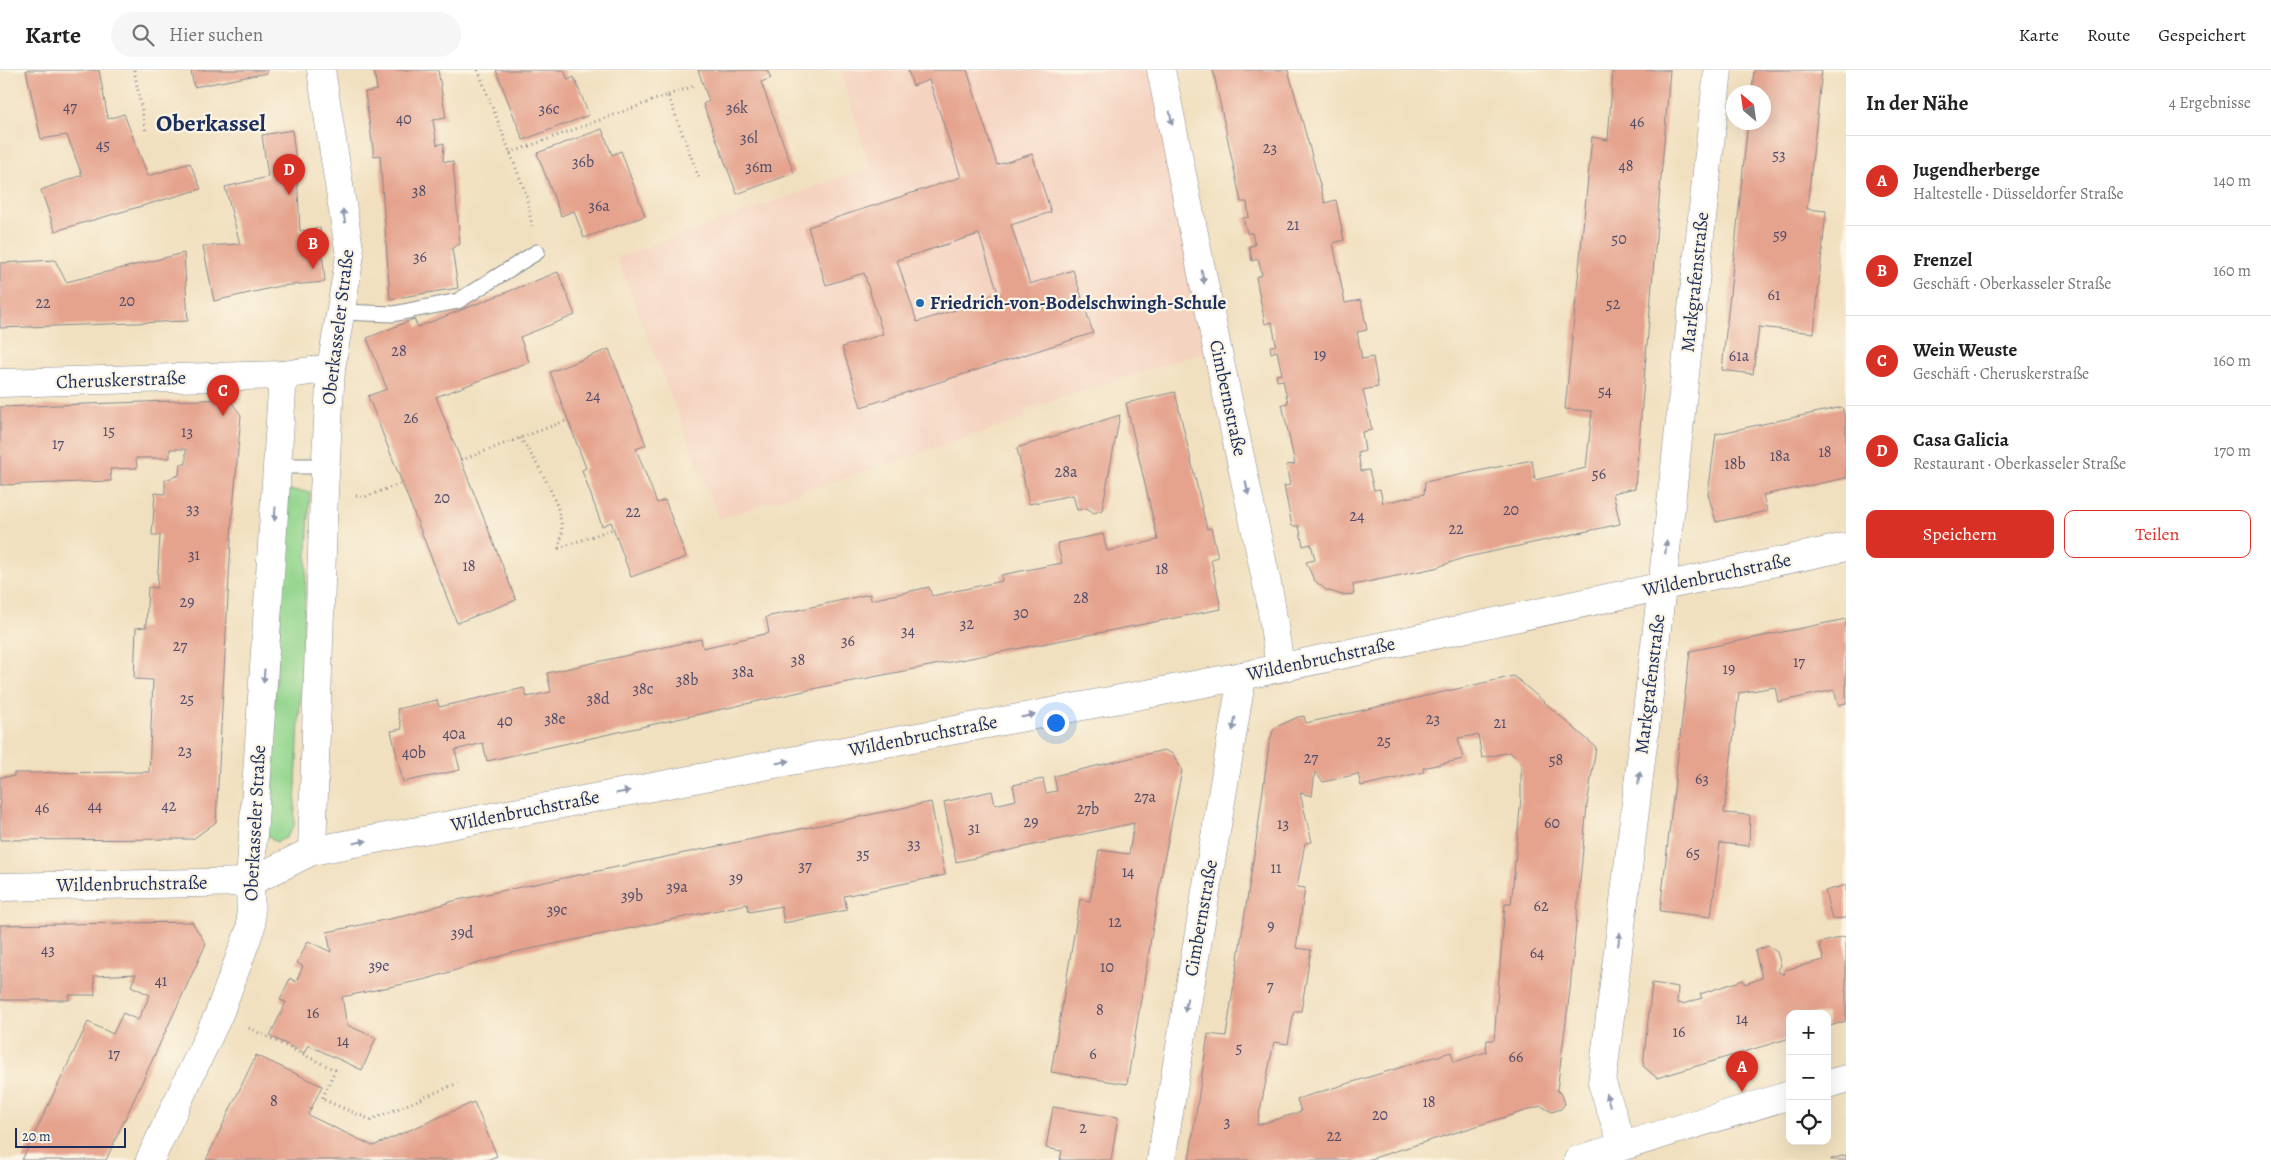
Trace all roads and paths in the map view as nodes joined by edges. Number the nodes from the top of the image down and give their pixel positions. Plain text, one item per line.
1 (134, 70) edge
2 (321, 70) edge
3 (478, 70) edge
4 (1161, 70) edge
5 (1718, 70) edge
6 (694, 86) dead end
7 (668, 95) junction
8 (146, 132) dead end
9 (510, 153) junction
10 (699, 178) dead end
11 (537, 252) joint
12 (340, 312) junction
13 (331, 368) junction
14 (283, 375) junction
15 (0, 383) edge
16 (568, 420) dead end
17 (520, 438) junction
18 (461, 460) dead end
19 (278, 466) junction
20 (324, 479) junction
21 (402, 483) dead end
22 (613, 529) dead end
23 (1846, 548) edge
24 (1662, 587) junction
25 (1280, 667) junction
26 (1242, 676) junction
27 (312, 851) junction
28 (250, 882) junction
29 (0, 886) edge
30 (219, 1014) junction
31 (1846, 1079) edge
32 (458, 1083) dead end
33 (1831, 1083) edge
34 (1786, 1096) edge
35 (1623, 1146) junction
36 (150, 1160) edge
37 (1161, 1160) edge
38 (1578, 1160) edge

1 - 8 path
12 -> 2 street, Oberkasseler Straße
3 - 9 path
4 -> 25 street, Cimbernstraße
24 -> 5 street, Markgrafenstraße
6 - 7 path
7 - 9 path
7 - 10 path
9 - 11 path
11 - 12 lane
12 - 13 street, Oberkasseler Straße
13 - 14 street, Cheruskerstraße
13 - 20 street, Oberkasseler Straße
14 - 15 street, Cheruskerstraße
14 - 19 street, Oberkasseler Straße
16 - 17 path
17 - 18 path
17 - 22 path
19 - 20 lane
19 -> 28 street, Oberkasseler Straße
20 - 21 path
20 - 27 street, Oberkasseler Straße
23 - 24 street, Wildenbruchstraße
24 - 25 street, Wildenbruchstraße
35 -> 24 street, Markgrafenstraße
25 - 26 street, Wildenbruchstraße
27 -> 26 street, Wildenbruchstraße
26 -> 37 street, Cimbernstraße
27 - 28 street, Wildenbruchstraße
28 - 29 street, Wildenbruchstraße
28 - 30 street, Oberkasseler Straße
30 - 32 path
30 - 36 street, Oberkasseler Straße
31 - 33 street
34 - 35 street
35 - 38 street

